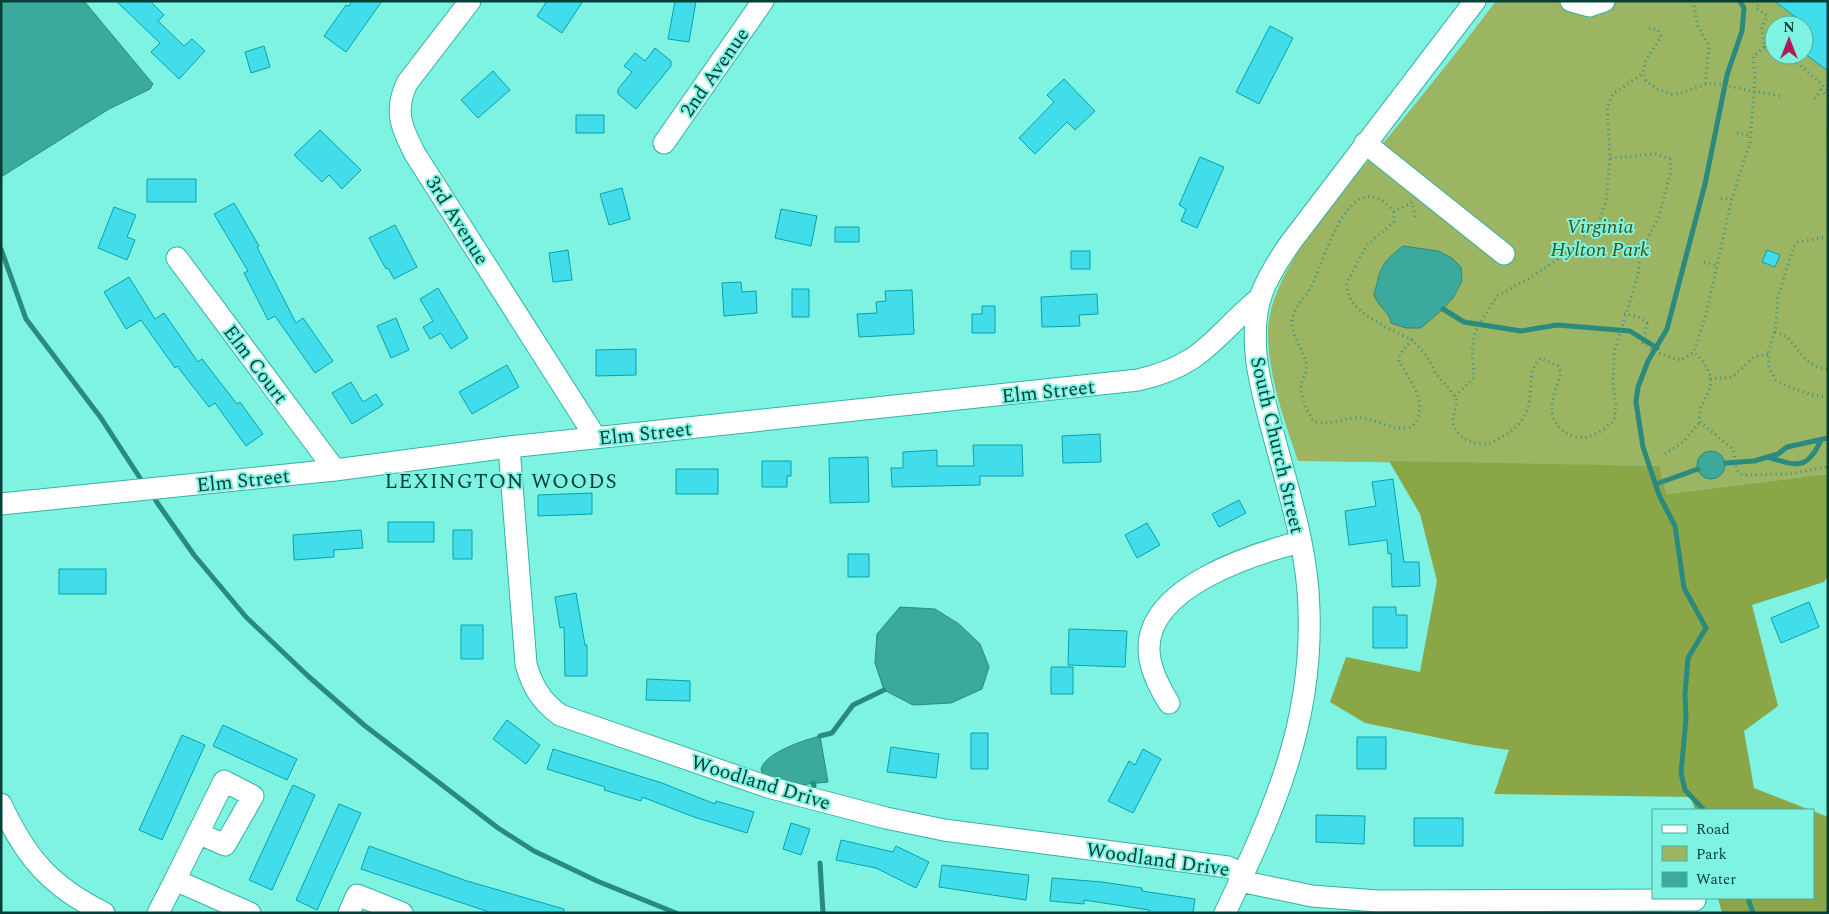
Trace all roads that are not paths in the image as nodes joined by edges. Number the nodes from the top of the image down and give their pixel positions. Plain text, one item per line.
1 (470, 1) edge
2 (763, 1) edge
3 (1475, 1) edge
4 (1571, 1) edge
5 (1604, 1) edge
6 (664, 144) dead end
7 (1365, 144) junction
8 (1504, 254) dead end
9 (178, 258) dead end
10 (1261, 297) junction
11 (596, 438) junction
12 (509, 447) junction
13 (335, 470) junction
14 (1, 504) edge
15 (1300, 542) junction
16 (1169, 702) dead end
17 (1, 804) edge
18 (198, 833) dead end
19 (1242, 877) junction
20 (175, 880) junction
21 (1695, 900) dead end
22 (104, 913) edge
23 (158, 913) edge
24 (250, 913) edge
25 (349, 913) edge
26 (402, 913) edge
27 (1225, 913) edge

1 - 11 street, 3rd Avenue
2 - 6 street, 2nd Avenue
3 - 7 street, South Church Street
4 - 5 street
7 - 8 street
7 - 10 street, South Church Street
9 - 13 street, Elm Court
10 - 11 street, Elm Street
10 - 15 street, South Church Street
11 - 12 street, Elm Street
12 - 13 street, Elm Street
12 - 19 street, Woodland Drive
13 - 14 street, Elm Street
15 - 16 street
15 - 19 street, South Church Street
17 - 22 street
18 - 20 street
19 - 21 street, Woodland Drive
19 - 27 street, South Church Street
20 - 23 street
20 - 24 street
25 - 26 street

